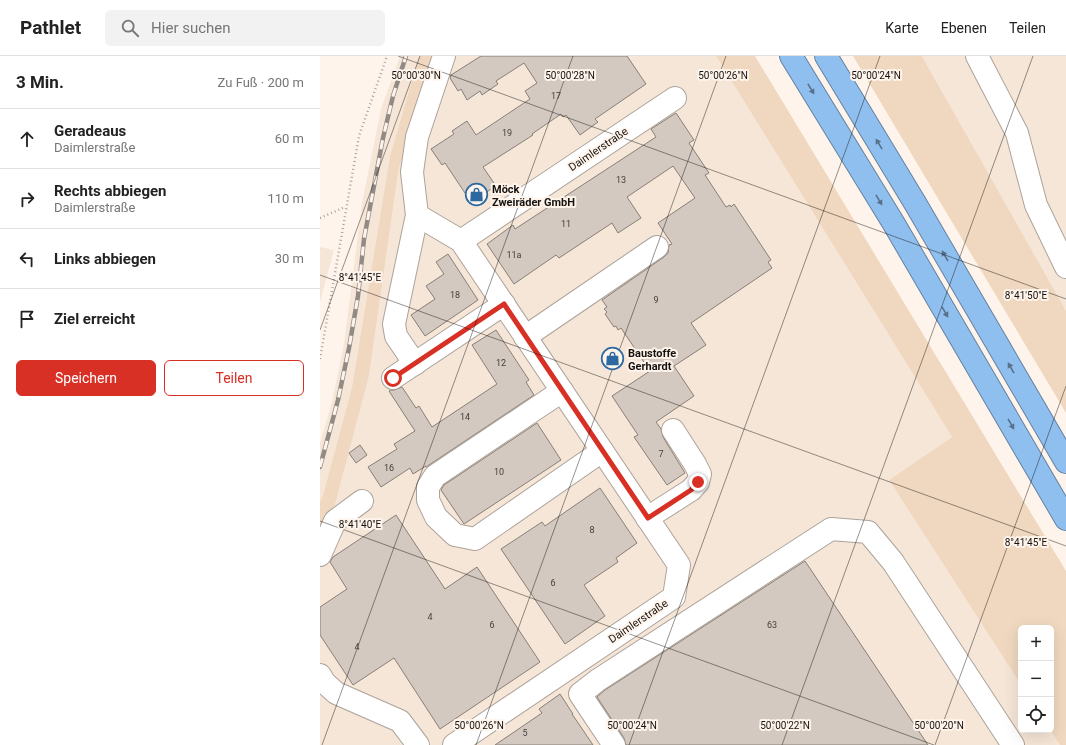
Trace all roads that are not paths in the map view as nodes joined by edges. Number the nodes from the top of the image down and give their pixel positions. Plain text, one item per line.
1 (444, 56) edge
2 (791, 56) edge
3 (826, 56) edge
4 (977, 56) edge
5 (675, 98) dead end
6 (417, 215) junction
7 (461, 241) junction
8 (657, 248) dead end
9 (1066, 267) edge
10 (504, 304) junction
11 (525, 337) junction
12 (415, 364) junction
13 (393, 378) dead end
14 (562, 391) junction
15 (673, 430) dead end
16 (602, 452) junction
17 (1066, 462) edge
18 (362, 501) dead end
19 (648, 518) junction
20 (1066, 519) edge
21 (320, 555) edge
22 (320, 676) edge
23 (418, 745) edge
24 (454, 745) edge
25 (614, 745) edge
26 (1013, 745) edge

1 - 6 street
2 -> 20 highway
17 -> 3 highway
4 - 9 street
5 - 7 street, Daimlerstraße
6 - 7 street, Daimlerstraße
6 - 12 street
7 - 10 street, Daimlerstraße
8 - 11 street
10 - 11 street, Daimlerstraße
10 - 12 street
11 - 14 street, Daimlerstraße
12 - 13 street
14 - 16 street, Daimlerstraße
14 - 16 street
15 - 19 street
16 - 19 street, Daimlerstraße
18 - 21 street
19 - 24 street, Daimlerstraße
22 - 23 street
25 - 26 street

